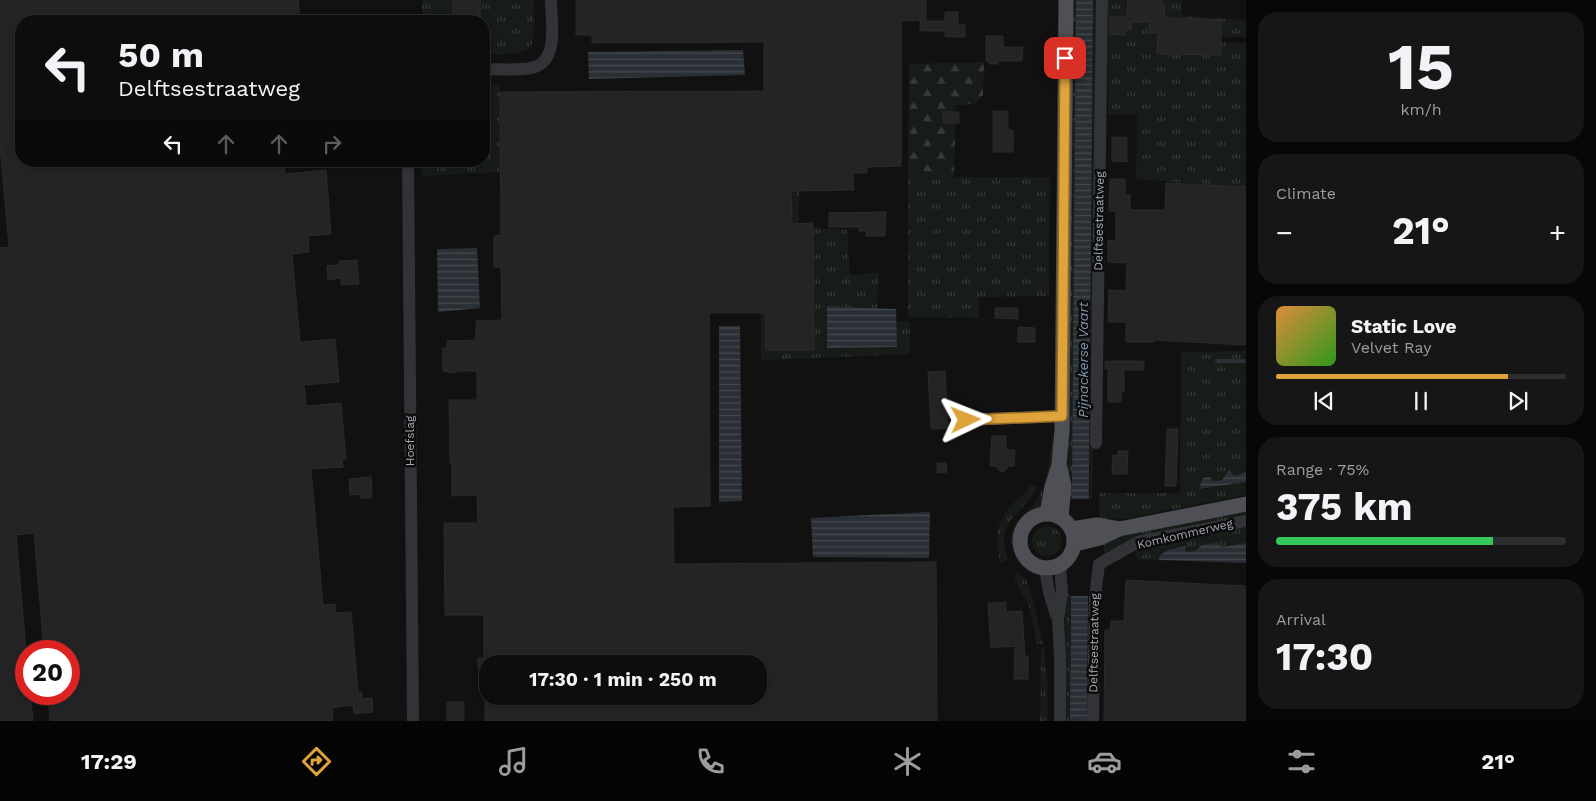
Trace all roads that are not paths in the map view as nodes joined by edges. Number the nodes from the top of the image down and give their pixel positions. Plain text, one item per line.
1 (551, 0) edge
2 (1066, 0) edge
3 (1102, 0) edge
4 (490, 69) edge
5 (408, 167) edge
6 (1062, 416) junction
7 (966, 420) dead end
8 (1096, 443) dead end
9 (1246, 504) edge
10 (1246, 520) edge
11 (1062, 521) junction
12 (1092, 533) junction
13 (1074, 544) junction
14 (1058, 564) junction
15 (1099, 564) joint
16 (413, 721) edge
17 (1060, 721) edge
18 (1093, 721) edge

1 - 4 street
2 - 6 main road
3 - 8 street, Delftsestraatweg
5 - 16 street, Hoefslag
6 - 7 street
6 - 11 main road
9 - 12 main road, Komkommerweg
10 - 15 street, Komkommerweg
11 - 12 main road, Komkommerweg
11 - 13 main road
11 - 14 main road
12 - 13 main road, Komkommerweg
13 - 14 main road
14 - 17 street
15 - 18 street, Delftsestraatweg

